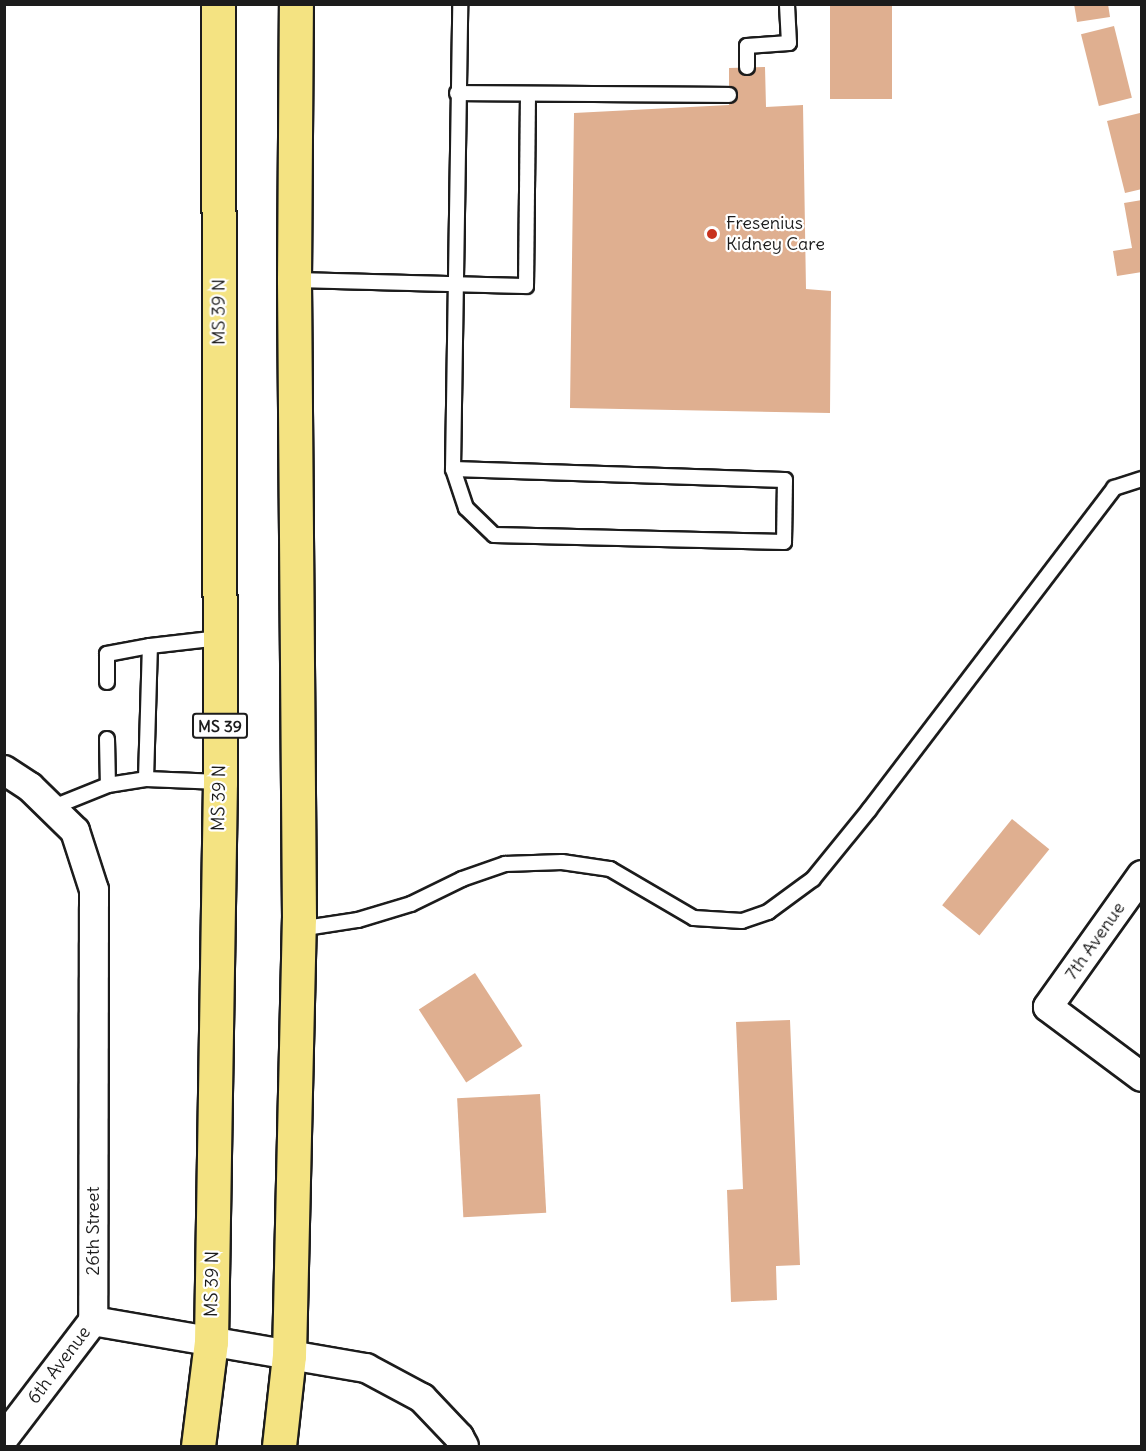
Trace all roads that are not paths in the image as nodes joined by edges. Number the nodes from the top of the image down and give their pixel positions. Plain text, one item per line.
1 (218, 4) edge
2 (296, 4) edge
3 (460, 4) edge
4 (787, 4) edge
5 (747, 67) dead end
6 (457, 93) junction
7 (528, 94) junction
8 (729, 95) dead end
9 (294, 280) junction
10 (457, 286) junction
11 (453, 469) junction
12 (1142, 479) edge
13 (220, 638) junction
14 (150, 646) junction
15 (107, 682) dead end
16 (107, 739) dead end
17 (4, 770) edge
18 (146, 779) junction
19 (220, 782) junction
20 (108, 785) junction
21 (51, 808) junction
22 (1142, 875) edge
23 (299, 929) junction
24 (1142, 1077) edge
25 (93, 1321) junction
26 (211, 1342) junction
27 (289, 1356) junction
28 (4, 1438) edge
29 (198, 1446) edge
30 (279, 1446) edge
31 (464, 1446) edge

1 - 13 main road, MS 39 N / MS 39
2 - 9 main road
3 - 6 lane
4 - 5 lane
6 - 7 lane
6 - 10 lane
7 - 8 lane
7 - 10 lane
9 - 10 lane
9 - 23 main road
10 - 11 lane
11 - 11 lane
12 - 23 lane
13 - 14 lane
13 - 19 main road, MS 39 N / MS 39
14 - 15 lane
14 - 18 lane
16 - 20 lane
17 - 21 street, 26th Street
18 - 19 lane
18 - 20 lane
19 - 26 main road, MS 39 N / MS 39
20 - 21 lane
21 - 25 street, 26th Street
22 - 24 street, 7th Avenue
23 - 27 main road
25 - 26 street
25 - 28 street, 6th Avenue
26 - 27 street
26 - 29 main road, MS 39 N / MS 39
27 - 30 main road
27 - 31 street

